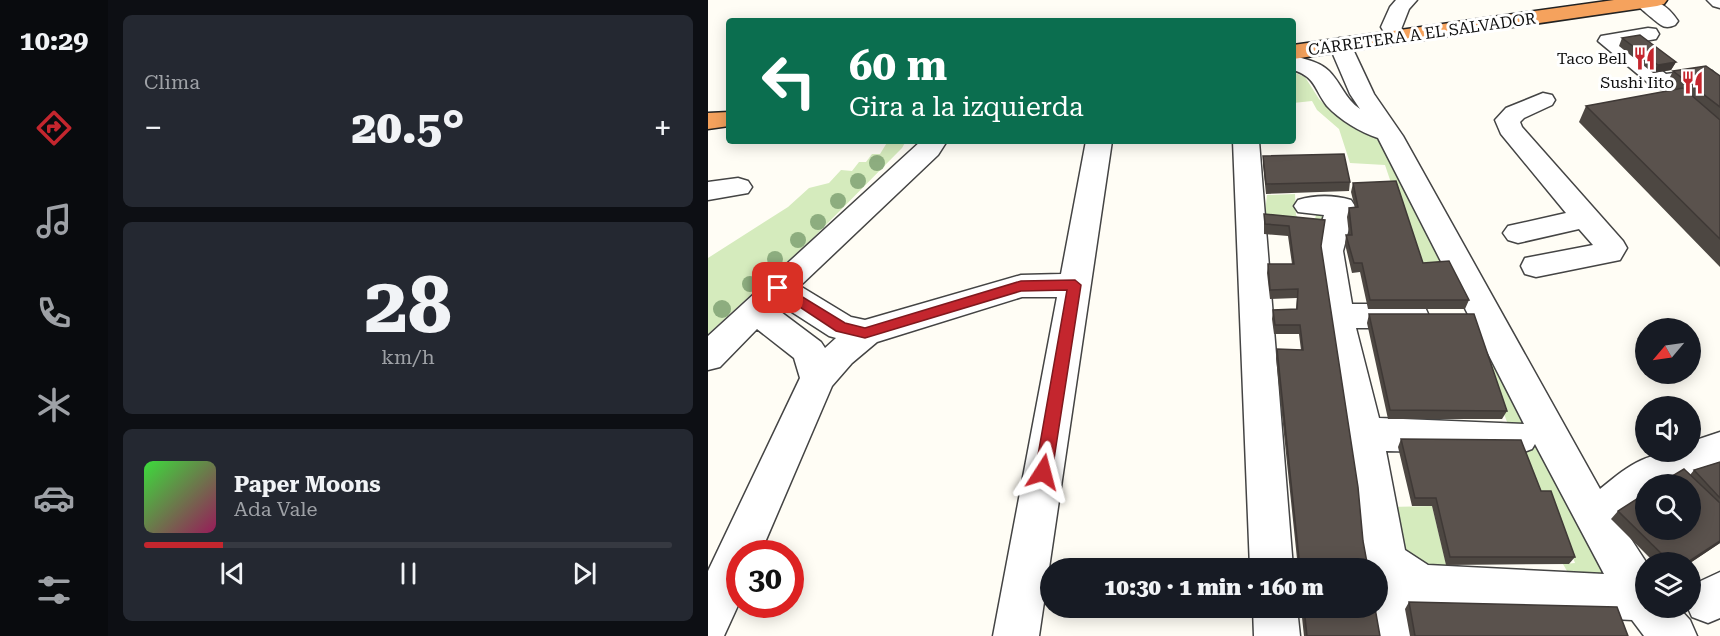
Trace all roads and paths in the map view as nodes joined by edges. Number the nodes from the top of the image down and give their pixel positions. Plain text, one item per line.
1 (1587, 0) edge
2 (1406, 1) edge
3 (1651, 1) edge
4 (1668, 21) dead end
5 (1400, 26) junction
6 (1648, 34) dead end
7 (1296, 41) edge
8 (1296, 52) edge
9 (1344, 56) junction
10 (1296, 64) edge
11 (1704, 76) edge
12 (1327, 84) junction
13 (1360, 88) junction
14 (1543, 100) dead end
15 (726, 119) edge
16 (708, 121) edge
17 (726, 131) edge
18 (708, 134) edge
19 (1390, 136) junction
20 (932, 144) edge
21 (1098, 144) edge
22 (1246, 144) edge
23 (738, 187) dead end
24 (708, 191) edge
25 (1308, 206) dead end
26 (1585, 218) junction
27 (1518, 233) dead end
28 (1536, 266) dead end
29 (1075, 285) junction
30 (766, 299) junction
31 (1337, 316) junction
32 (1453, 316) edge
33 (865, 333) junction
34 (708, 357) edge
35 (818, 378) junction
36 (1364, 434) junction
37 (1519, 438) edge
38 (1720, 449) edge
39 (1594, 518) junction
40 (1271, 558) edge
41 (1385, 558) edge
42 (1388, 563) edge
43 (1388, 574) edge
44 (1635, 585) edge
45 (1635, 602) edge
46 (1275, 618) edge
47 (1659, 618) edge
48 (708, 621) edge
49 (1016, 636) edge
50 (1276, 636) edge
51 (1398, 636) edge
52 (1674, 636) edge

1 - 5 highway, CARRETERA A EL SALVADOR
2 - 5 street
3 - 4 street
3 - 9 highway, CARRETERA A EL SALVADOR
5 - 7 highway, CARRETERA A EL SALVADOR
6 - 11 street
8 - 9 highway, CARRETERA A EL SALVADOR
9 - 12 street
9 - 13 street
10 - 12 street
12 - 13 street
12 - 19 street
13 - 19 street
14 - 26 street
15 - 16 highway
17 - 18 highway
19 - 39 street
20 - 30 street
21 - 29 street
22 - 40 street
23 - 24 street
25 - 31 street
26 - 27 street
26 - 28 street
29 - 33 street
29 - 49 street
30 - 33 street
30 - 34 street
30 - 35 street
31 - 32 street
31 - 36 street
33 - 35 street
35 - 48 street
36 - 37 street
36 - 41 street
38 - 39 street
39 - 44 street
42 - 45 street
43 - 51 street
46 - 50 street
47 - 52 street

